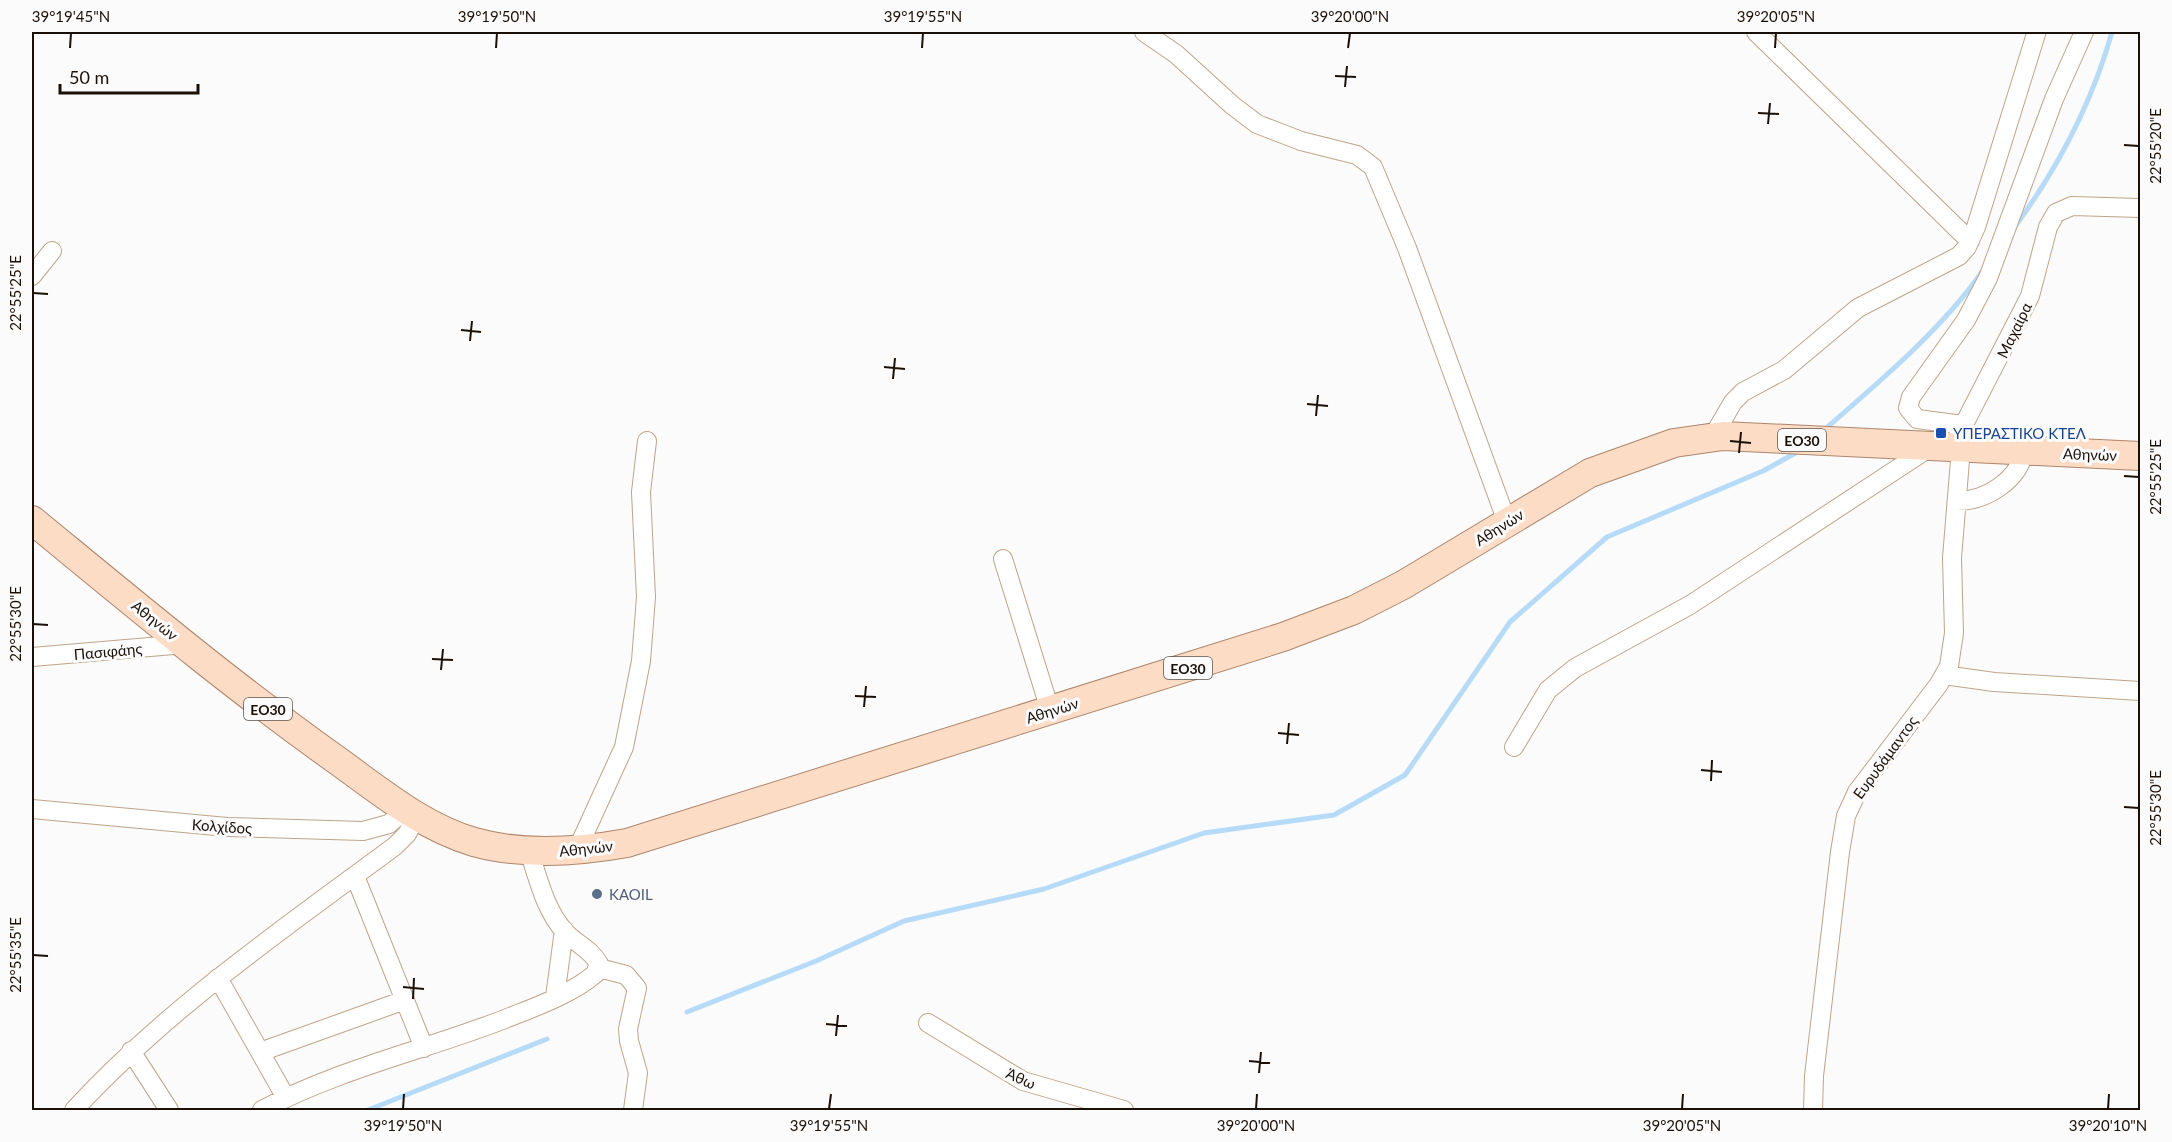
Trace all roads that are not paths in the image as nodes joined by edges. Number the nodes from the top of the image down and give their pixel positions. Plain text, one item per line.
1 (1144, 32) edge
2 (1756, 32) edge
3 (2084, 32) edge
4 (2036, 34) dead end
5 (2140, 208) edge
6 (1970, 241) junction
7 (52, 251) dead end
8 (32, 276) edge
9 (1717, 437) junction
10 (647, 441) dead end
11 (1953, 442) junction
12 (2024, 451) junction
13 (2140, 456) edge
14 (1958, 501) junction
15 (32, 520) edge
16 (1507, 522) junction
17 (1003, 559) dead end
18 (185, 644) junction
19 (32, 657) edge
20 (1944, 675) junction
21 (2140, 691) edge
22 (1050, 710) junction
23 (1514, 747) dead end
24 (32, 809) edge
25 (411, 813) junction
26 (577, 850) junction
27 (529, 851) junction
28 (355, 876) junction
29 (564, 930) junction
30 (599, 968) junction
31 (218, 978) junction
32 (555, 997) junction
33 (405, 1000) junction
34 (928, 1023) dead end
35 (424, 1048) junction
36 (131, 1051) junction
37 (260, 1052) junction
38 (286, 1098) junction
39 (74, 1110) edge
40 (169, 1110) edge
41 (262, 1110) edge
42 (633, 1110) edge
43 (1124, 1110) edge
44 (1813, 1110) edge

1 - 16 street
2 - 6 street
3 - 11 street
4 - 6 street
5 - 11 street, Μαχαίρα
6 - 9 street
7 - 8 street
9 - 11 main road, Αθηνών / ΕΟ30
9 - 16 main road, Αθηνών / ΕΟ30
10 - 26 street
11 - 12 main road, Αθηνών / ΕΟ30
11 - 14 street, Ευρυδάμαντος
11 - 23 street
12 - 13 main road, Αθηνών / ΕΟ30
12 - 14 street
14 - 20 street, Ευρυδάμαντος
15 - 18 main road, Αθηνών / ΕΟ30
16 - 22 main road, Αθηνών / ΕΟ30
17 - 22 street
18 - 19 street, Πασιφάης
18 - 25 main road, Αθηνών / ΕΟ30
20 - 21 street
20 - 44 street, Ευρυδάμαντος
22 - 26 main road, Αθηνών / ΕΟ30
24 - 25 street, Κολχίδος
25 - 27 main road, Αθηνών / ΕΟ30
25 - 28 street
26 - 27 main road, Αθηνών / ΕΟ30
27 - 29 street
28 - 31 street
28 - 33 street
29 - 30 street
29 - 32 street
30 - 32 street
30 - 42 street
31 - 36 street
31 - 37 street
32 - 35 street
33 - 35 street
33 - 37 street
34 - 43 street, Άθω
35 - 38 street
36 - 39 street
36 - 40 street
37 - 38 street
38 - 41 street

